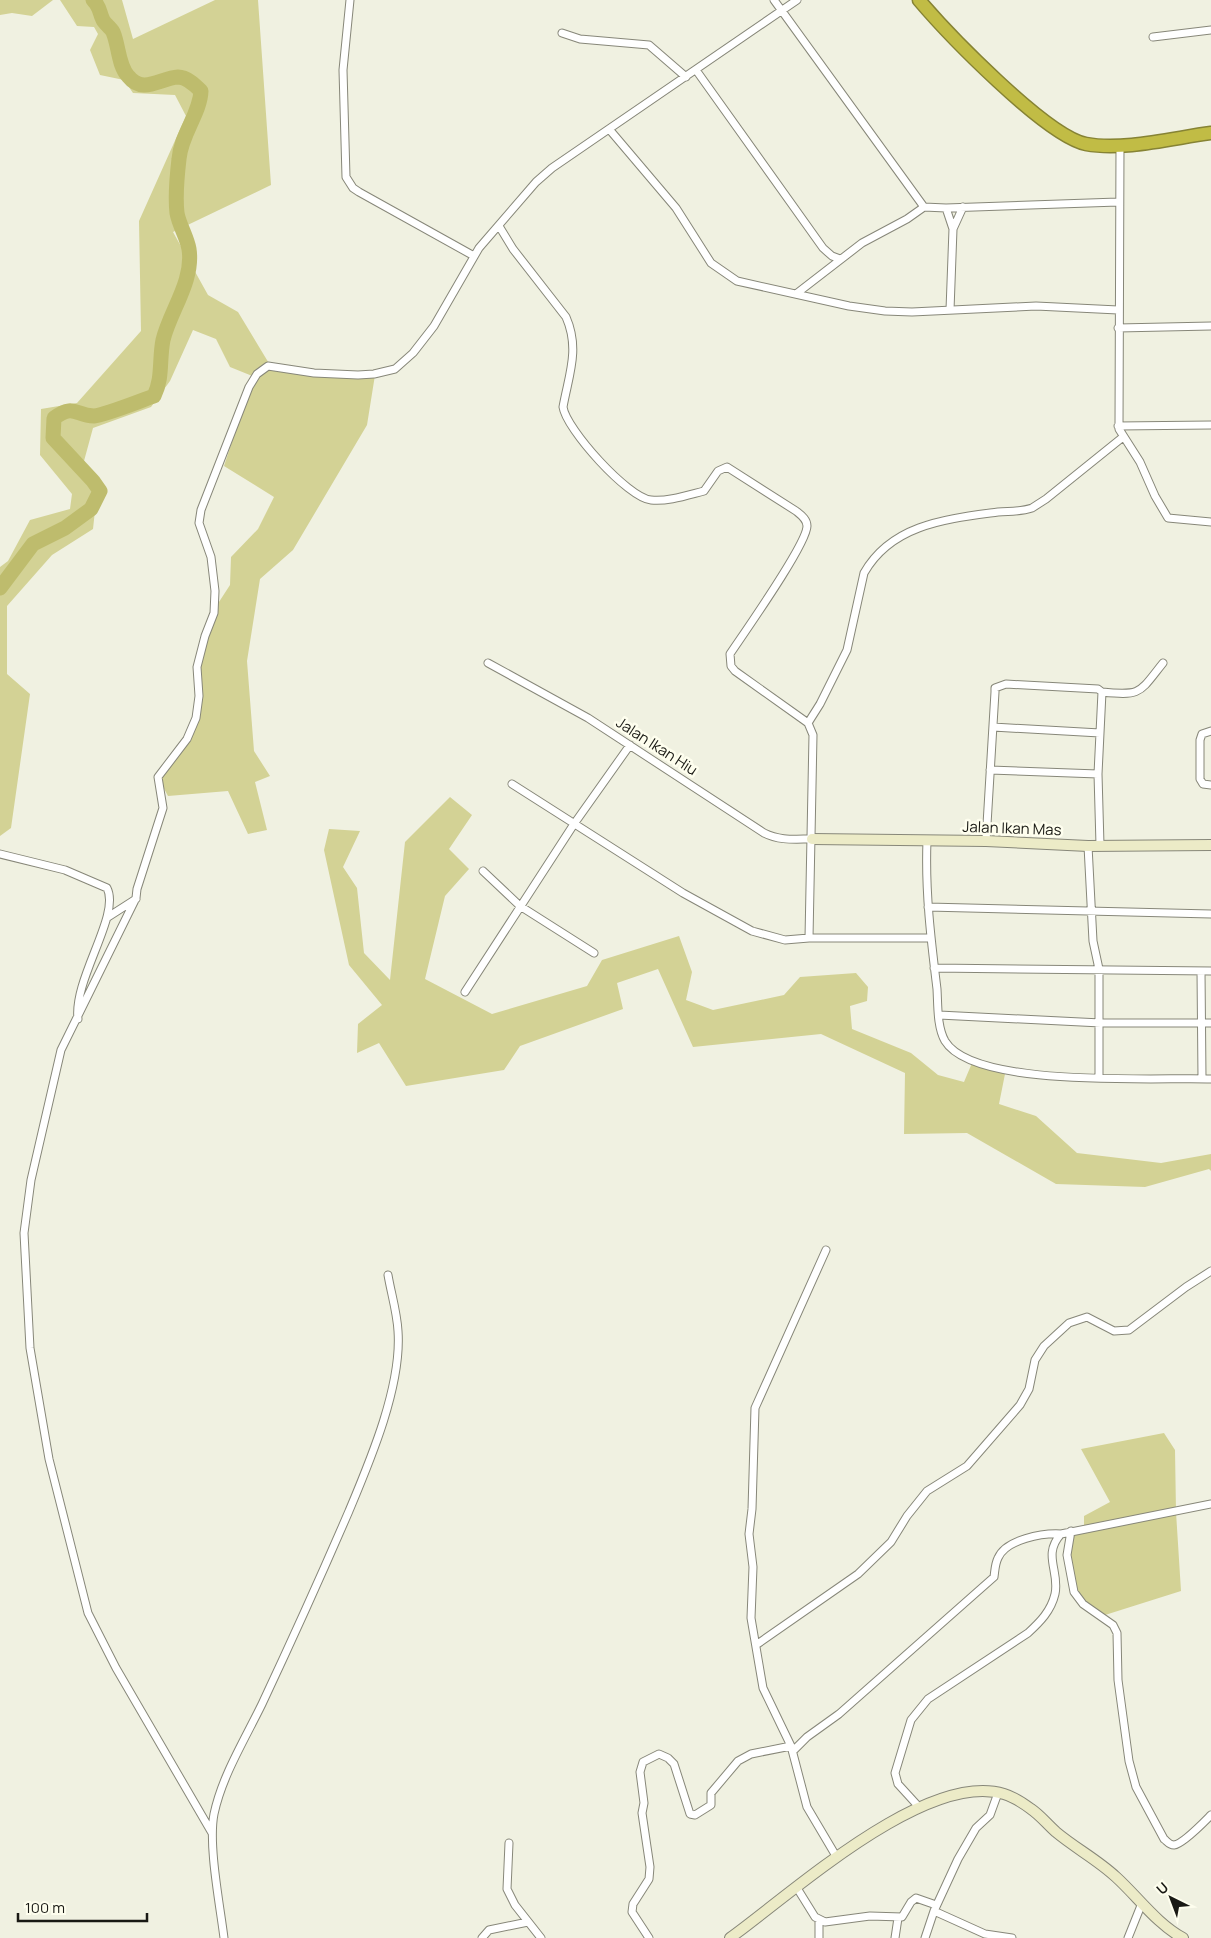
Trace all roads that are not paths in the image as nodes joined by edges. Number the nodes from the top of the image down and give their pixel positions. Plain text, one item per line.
1 (350, 0) edge
2 (774, 0) edge
3 (797, 0) edge
4 (919, 0) edge
5 (781, 10) junction
6 (1211, 30) edge
7 (562, 33) dead end
8 (1153, 36) dead end
9 (696, 70) junction
10 (686, 77) junction
11 (609, 130) junction
12 (1211, 134) edge
13 (1120, 145) junction
14 (1118, 202) junction
15 (924, 207) junction
16 (964, 207) junction
17 (946, 208) junction
18 (499, 226) junction
19 (953, 229) junction
20 (474, 256) junction
21 (840, 260) junction
22 (796, 294) junction
23 (950, 310) junction
24 (1118, 310) junction
25 (1211, 326) edge
26 (1118, 328) junction
27 (1211, 425) edge
28 (1118, 426) junction
29 (1123, 437) junction
30 (1211, 522) edge
31 (488, 663) dead end
32 (1163, 663) dead end
33 (1102, 692) junction
34 (808, 724) junction
35 (993, 727) junction
36 (1211, 731) edge
37 (1100, 733) junction
38 (630, 744) junction
39 (990, 770) junction
40 (1098, 774) junction
41 (512, 784) dead end
42 (1211, 786) edge
43 (574, 824) junction
44 (812, 839) junction
45 (927, 841) junction
46 (986, 841) junction
47 (1211, 844) edge
48 (1100, 845) junction
49 (1088, 846) junction
50 (0, 854) edge
51 (483, 871) dead end
52 (136, 898) junction
53 (520, 906) junction
54 (928, 907) junction
55 (1091, 912) junction
56 (1211, 914) edge
57 (108, 917) junction
58 (808, 938) junction
59 (930, 938) junction
60 (594, 953) dead end
61 (934, 968) junction
62 (1099, 969) junction
63 (1201, 971) junction
64 (1211, 971) edge
65 (465, 992) dead end
66 (939, 1015) junction
67 (78, 1019) junction
68 (1100, 1023) junction
69 (1200, 1023) junction
70 (1211, 1023) edge
71 (1099, 1078) junction
72 (1202, 1078) junction
73 (1211, 1079) edge
74 (826, 1250) dead end
75 (1211, 1271) edge
76 (388, 1275) dead end
77 (1211, 1504) edge
78 (1071, 1531) junction
79 (1061, 1534) junction
80 (756, 1645) junction
81 (792, 1748) junction
82 (998, 1793) junction
83 (919, 1807) junction
84 (1211, 1815) edge
85 (212, 1833) junction
86 (509, 1843) dead end
87 (836, 1856) junction
88 (797, 1888) junction
89 (1142, 1903) junction
90 (935, 1908) junction
91 (898, 1918) junction
92 (819, 1920) junction
93 (528, 1922) junction
94 (224, 1938) edge
95 (482, 1938) edge
96 (541, 1938) edge
97 (649, 1938) edge
98 (730, 1938) edge
99 (819, 1938) edge
100 (895, 1938) edge
101 (926, 1938) edge
102 (1012, 1938) edge
103 (1128, 1938) edge
104 (1183, 1938) edge

1 - 20 street
2 - 5 street
3 - 5 street
4 - 13 highway
5 - 9 street
5 - 15 street
6 - 8 street
7 - 10 street
9 - 10 street
9 - 21 street
10 - 11 street
11 - 18 street
11 - 22 street
12 - 13 highway
13 - 14 street
14 - 16 street
14 - 24 street
15 - 17 street
15 - 21 street
16 - 17 street
16 - 19 street
17 - 19 street
18 - 20 street
18 - 34 street
19 - 23 street
20 - 52 street
21 - 22 street
22 - 23 street
23 - 24 street
24 - 26 street
25 - 26 street
26 - 28 street
27 - 28 street
28 - 29 street
29 - 30 street
29 - 34 street
31 - 38 street, Jalan Ikan Hiu
32 - 33 street
33 - 35 street
33 - 37 street
34 - 44 street
35 - 37 street
35 - 39 street
36 - 42 street
37 - 40 street
38 - 43 street
38 - 44 street, Jalan Ikan Hiu
39 - 40 street
39 - 46 street
40 - 48 street
41 - 43 street
43 - 53 street
43 - 58 street
44 - 45 street, Jalan Ikan Mas
44 - 58 street
45 - 46 street, Jalan Ikan Mas
45 - 54 street
46 - 49 street, Jalan Ikan Mas
47 - 48 street, Jalan Ikan Mas
48 - 49 street, Jalan Ikan Mas
49 - 55 street
50 - 57 street
51 - 53 street
52 - 57 street
52 - 67 street
53 - 60 street
53 - 65 street
54 - 55 street
54 - 59 street
55 - 56 street
55 - 62 street
57 - 67 street
58 - 59 street
59 - 61 street
61 - 62 street
61 - 66 street
62 - 63 street
62 - 68 street
63 - 64 street
63 - 69 street
66 - 68 street
66 - 71 street
67 - 85 street
68 - 69 street
68 - 71 street
69 - 70 street
69 - 72 street
71 - 72 street
72 - 73 street
74 - 80 street
75 - 80 street
76 - 85 street
77 - 78 street
78 - 79 street
78 - 84 street
79 - 81 street
79 - 83 street
80 - 81 street
81 - 87 street
81 - 97 street
82 - 83 street
82 - 89 street
82 - 90 street
83 - 87 street
85 - 94 street
86 - 93 street
87 - 88 street
88 - 92 street
88 - 98 street
89 - 103 street
89 - 104 street
90 - 91 street
90 - 101 street
90 - 102 street
91 - 92 street
91 - 100 street
92 - 99 street
93 - 95 street
93 - 96 street

